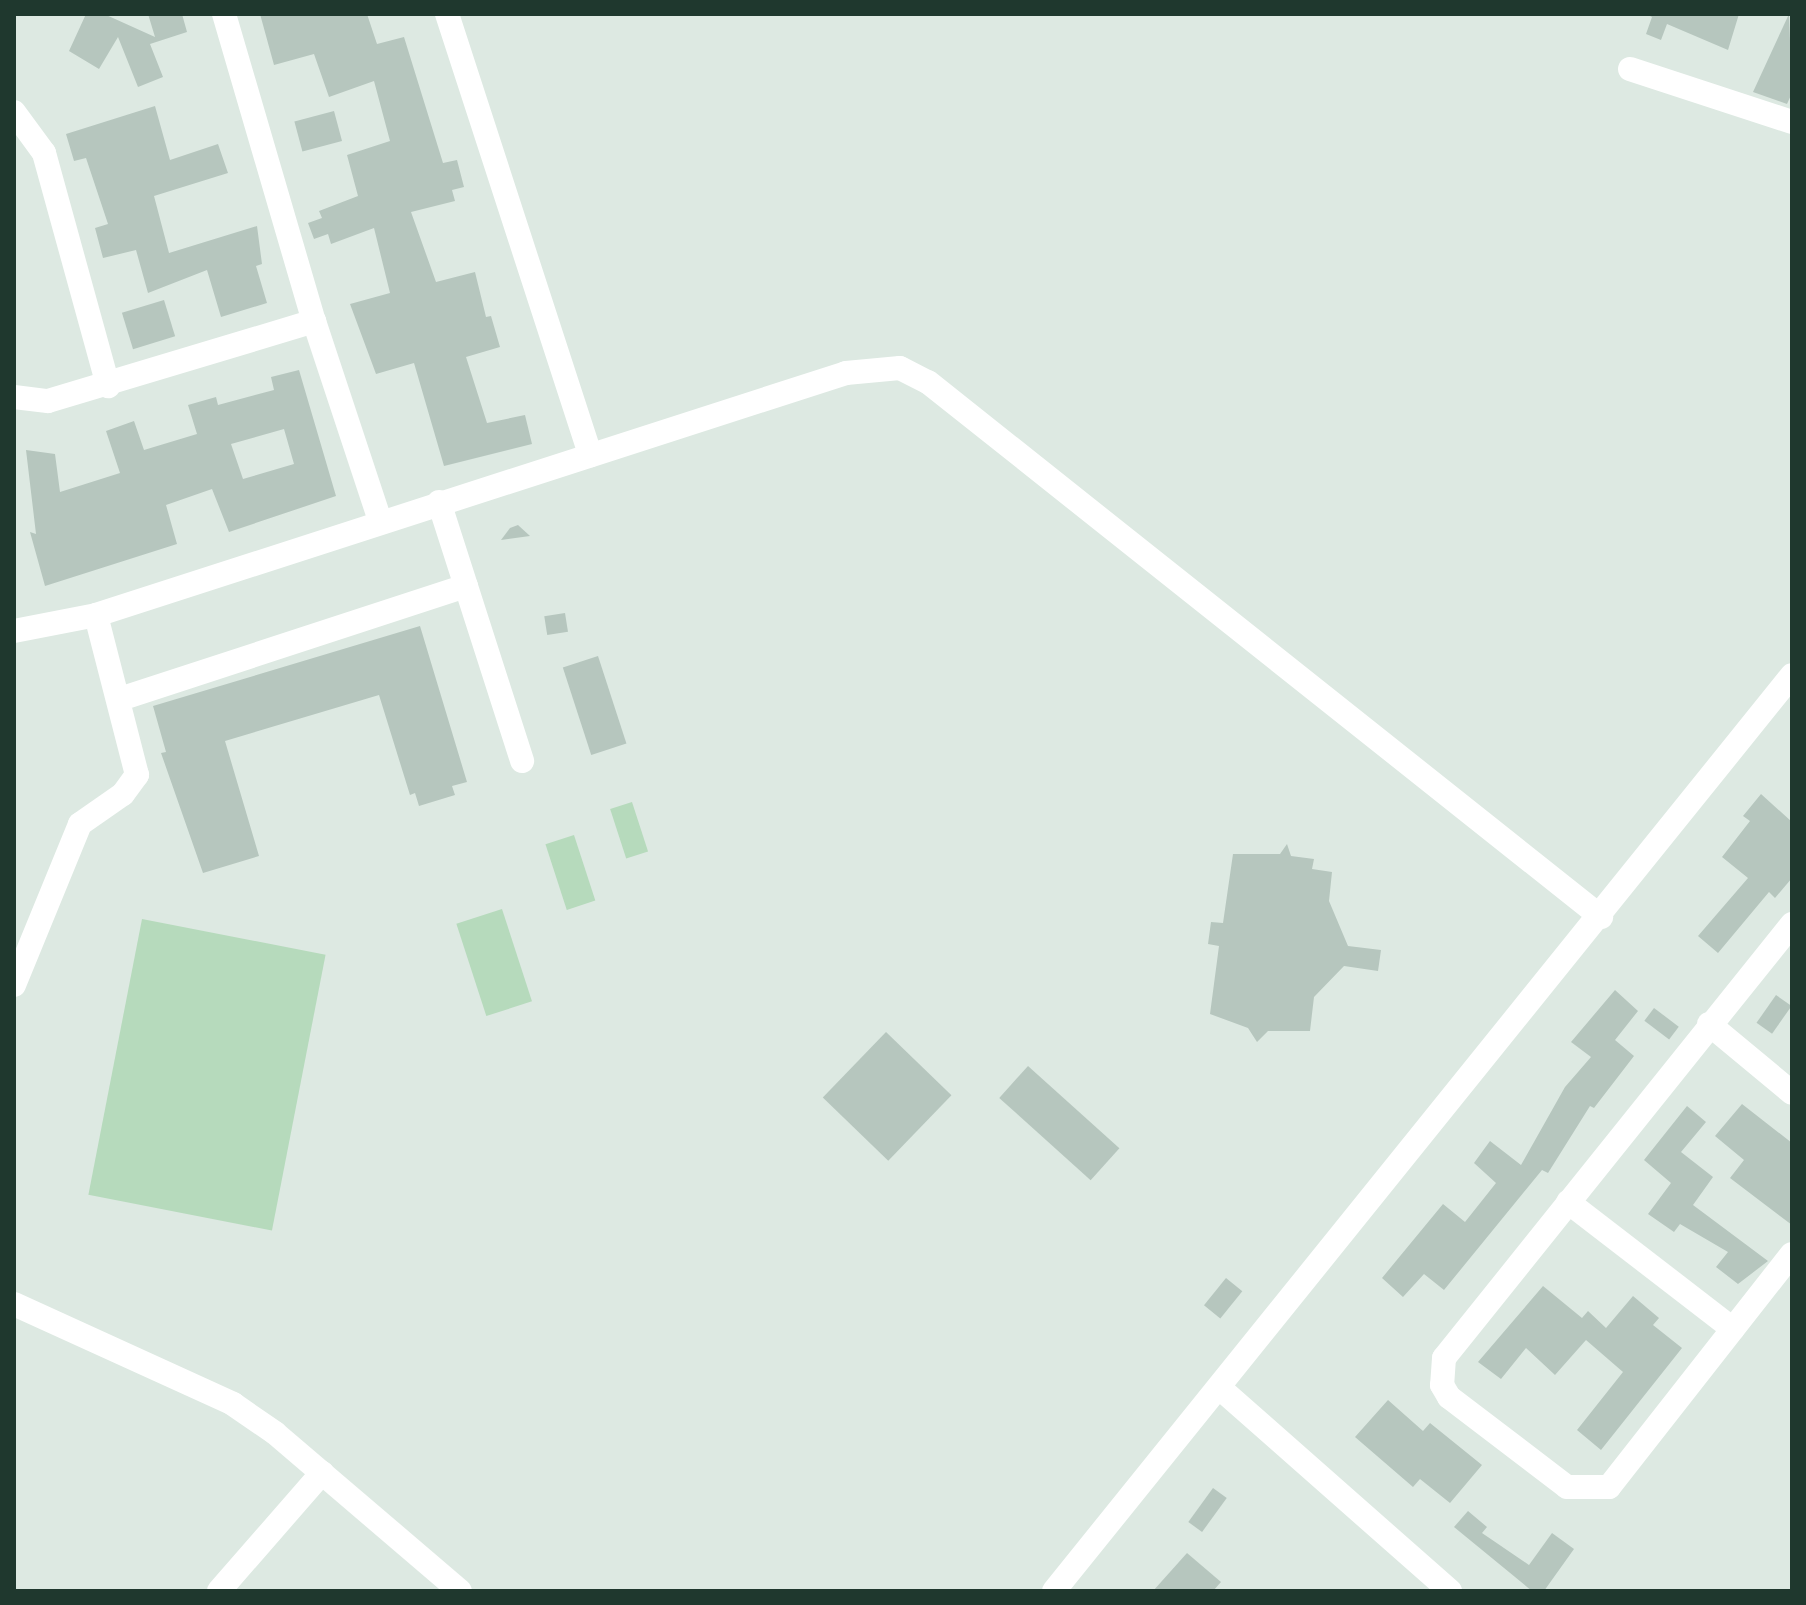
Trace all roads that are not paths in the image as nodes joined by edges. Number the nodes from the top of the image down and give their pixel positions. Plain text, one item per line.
1 (224, 14) edge
2 (447, 14) edge
3 (1630, 69) dead end
4 (14, 112) edge
5 (1792, 122) edge
6 (314, 321) junction
7 (108, 386) junction
8 (14, 397) edge
9 (590, 455) junction
10 (439, 502) junction
11 (380, 521) junction
12 (466, 586) junction
13 (96, 615) junction
14 (14, 631) edge
15 (1792, 675) edge
16 (120, 699) junction
17 (522, 761) dead end
18 (1601, 917) junction
19 (1792, 924) edge
20 (14, 985) edge
21 (1709, 1024) junction
22 (1792, 1093) edge
23 (1568, 1202) junction
24 (1792, 1254) edge
25 (14, 1304) edge
26 (1733, 1329) junction
27 (1222, 1390) junction
28 (322, 1473) junction
29 (219, 1591) edge
30 (460, 1591) edge
31 (1054, 1591) edge
32 (1450, 1591) edge

1 - 6 street
2 - 9 street
3 - 5 street
4 - 7 street
6 - 7 street
6 - 11 street
7 - 8 street
9 - 10 street
9 - 18 street
10 - 11 street
10 - 12 street
11 - 13 street
12 - 16 street
12 - 17 street
13 - 14 street
13 - 16 street
15 - 18 street
16 - 20 street
18 - 27 street
19 - 21 street
21 - 22 street
21 - 23 street
23 - 26 street
23 - 26 street
24 - 26 street
25 - 28 street
27 - 31 street
27 - 32 street
28 - 29 street
28 - 30 street

